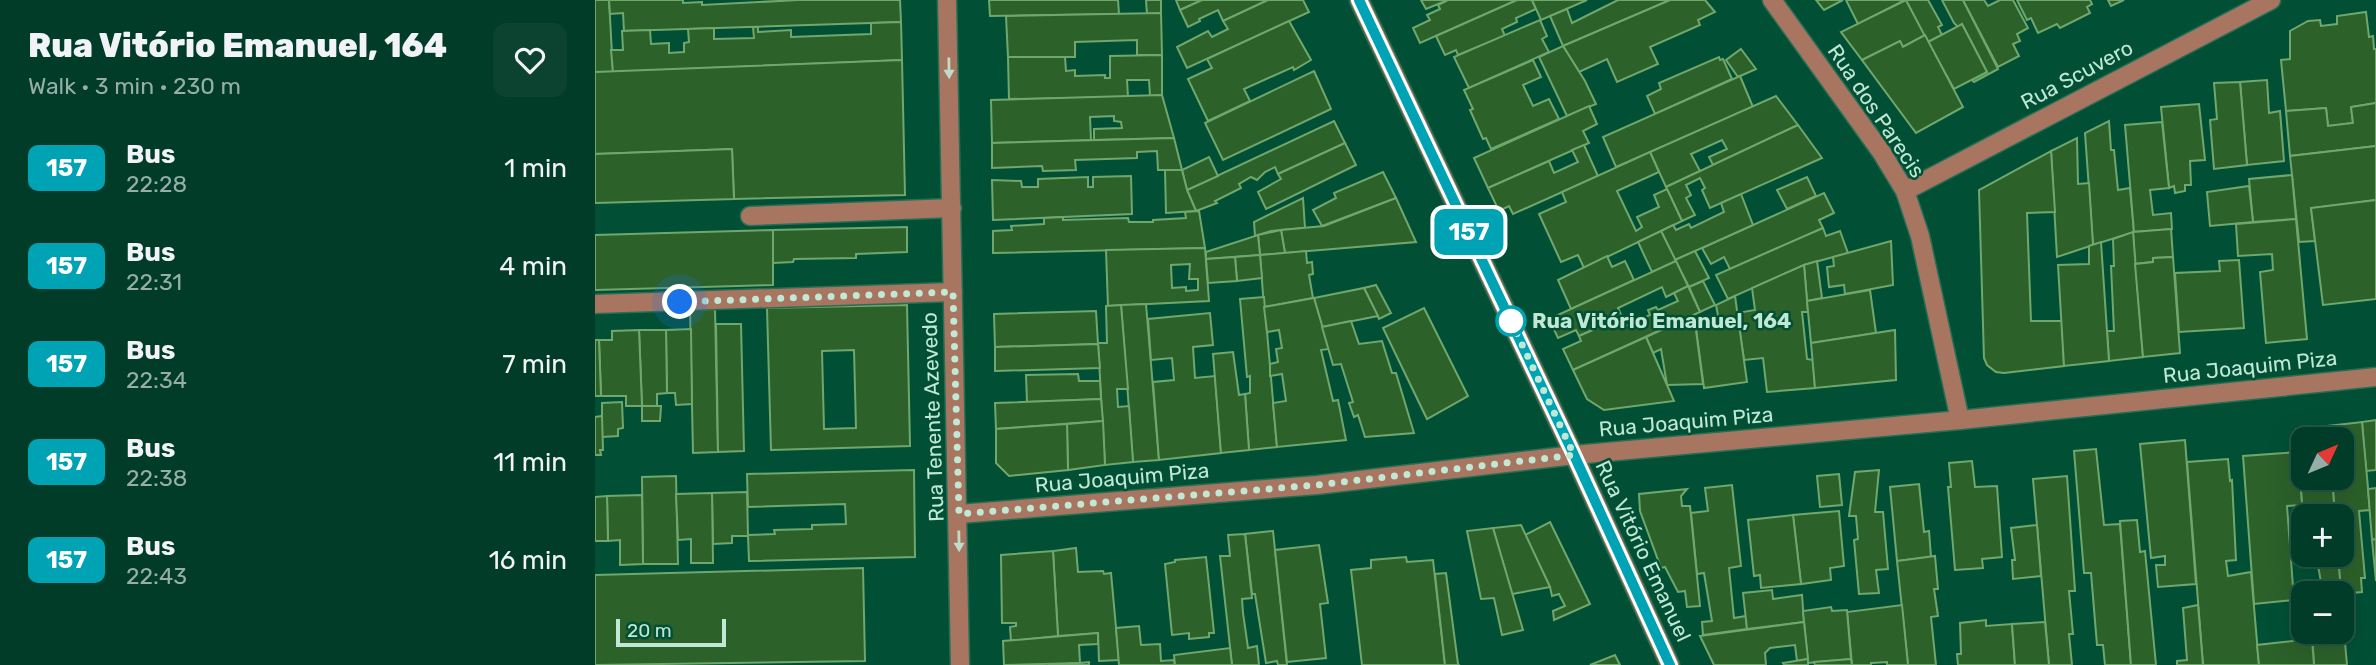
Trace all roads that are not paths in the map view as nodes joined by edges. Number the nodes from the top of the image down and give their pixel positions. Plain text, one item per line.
1 (947, 0) edge
2 (1359, 0) edge
3 (1772, 0) edge
4 (2271, 0) edge
5 (1905, 191) junction
6 (952, 208) junction
7 (750, 216) dead end
8 (953, 292) junction
9 (595, 304) edge
10 (2376, 377) edge
11 (1960, 420) junction
12 (1574, 455) junction
13 (959, 514) junction
14 (960, 665) edge
15 (1670, 665) edge

1 -> 6 street, Rua Tenente Azevedo
2 - 12 street, Rua Vitório Emanuel
3 - 5 street, Rua dos Parecis
4 - 5 street, Rua Scuvero
5 - 11 street, Rua dos Parecis
6 - 7 street
6 - 8 street, Rua Tenente Azevedo
8 - 9 street
8 - 13 street, Rua Tenente Azevedo
10 - 11 street, Rua Joaquim Piza
11 - 12 street, Rua Joaquim Piza
12 - 13 street, Rua Joaquim Piza
12 - 15 street, Rua Vitório Emanuel
13 -> 14 street, Rua Tenente Azevedo

